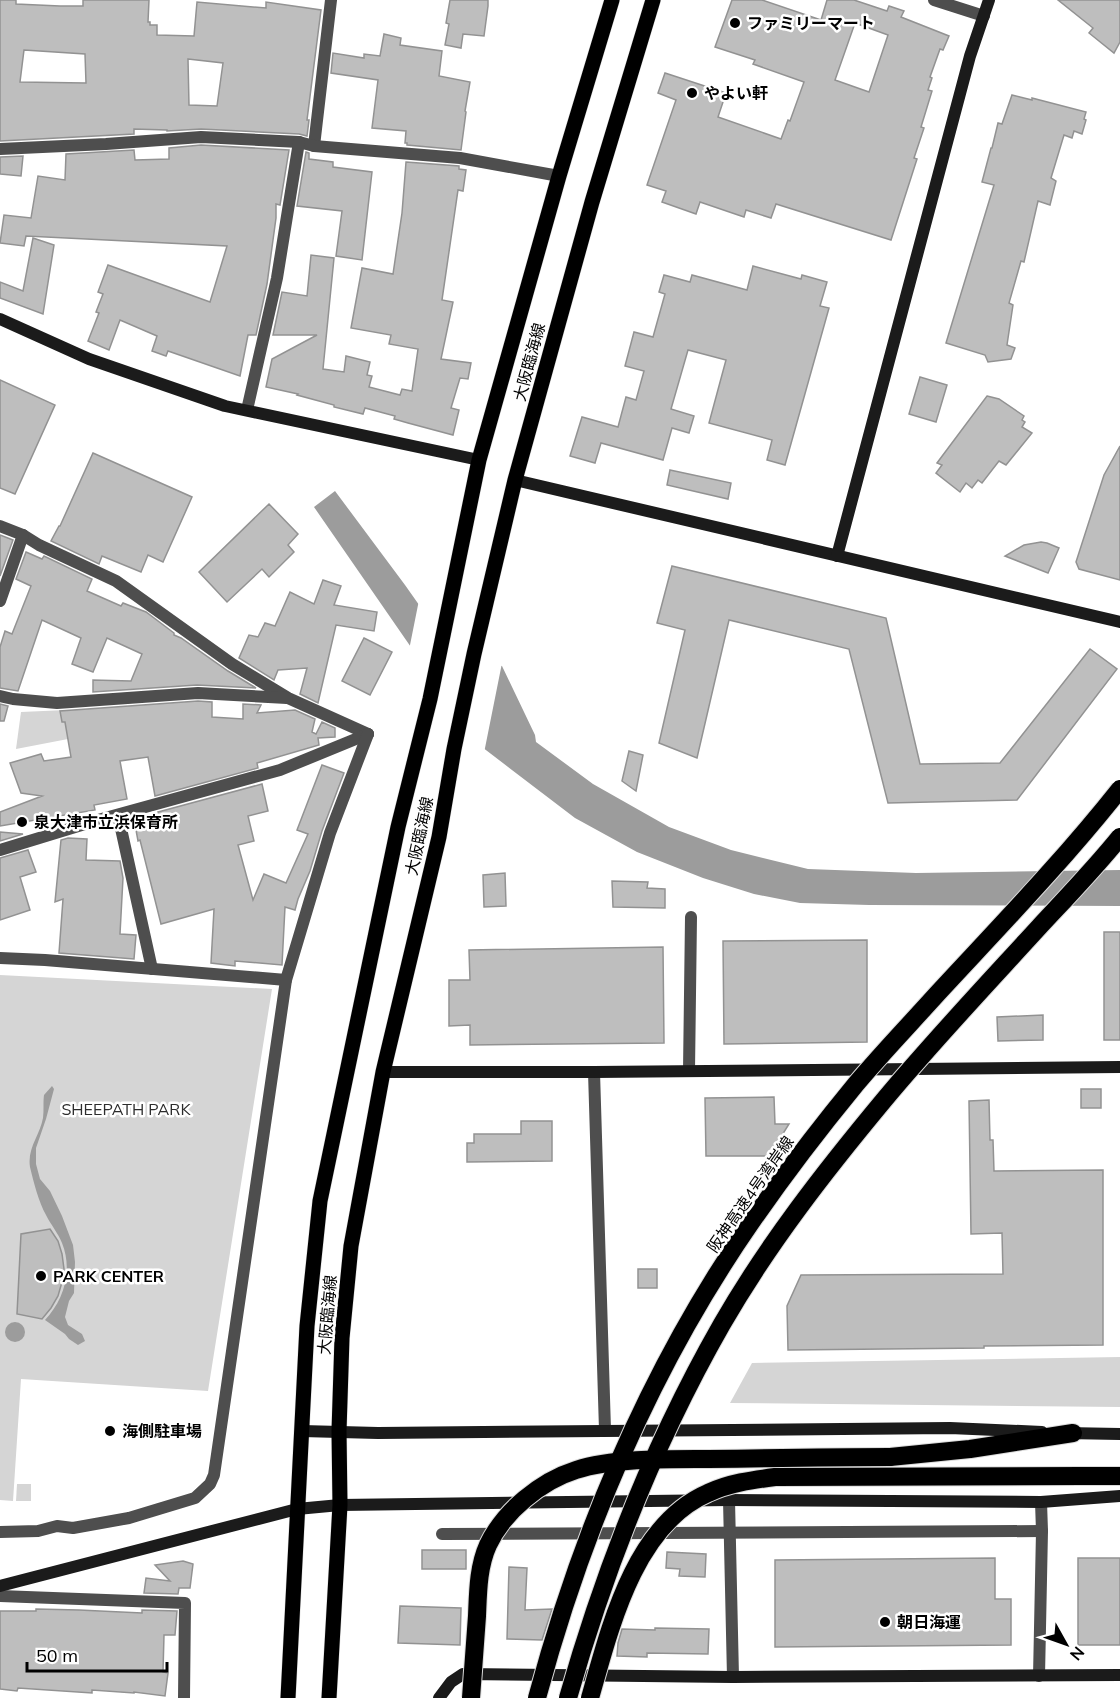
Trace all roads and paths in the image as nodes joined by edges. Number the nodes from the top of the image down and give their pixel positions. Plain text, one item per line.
1 (331, 0) edge
2 (612, 0) edge
3 (653, 0) edge
4 (934, 0) edge
5 (989, 0) edge
6 (984, 16) junction
7 (299, 142) junction
8 (314, 146) junction
9 (0, 149) edge
10 (559, 177) junction
11 (0, 319) edge
12 (247, 410) junction
13 (479, 460) junction
14 (515, 480) junction
15 (0, 526) edge
16 (23, 535) junction
17 (837, 556) junction
18 (0, 602) edge
19 (1120, 622) edge
20 (0, 696) edge
21 (288, 698) junction
22 (368, 734) junction
23 (1120, 789) edge
24 (118, 815) junction
25 (1120, 837) edge
26 (0, 850) edge
27 (691, 917) dead end
28 (0, 958) edge
29 (152, 969) junction
30 (286, 980) junction
31 (1120, 1067) edge
32 (689, 1071) junction
33 (383, 1072) junction
34 (594, 1072) junction
35 (605, 1430) junction
36 (302, 1431) junction
37 (339, 1431) junction
38 (1073, 1433) junction
39 (1120, 1434) edge
40 (1120, 1476) edge
41 (1120, 1496) edge
42 (729, 1500) junction
43 (1041, 1502) junction
44 (340, 1505) junction
45 (297, 1509) junction
46 (0, 1532) edge
47 (1042, 1532) junction
48 (730, 1533) junction
49 (442, 1534) dead end
50 (0, 1586) edge
51 (0, 1596) edge
52 (1039, 1676) junction
53 (1120, 1676) edge
54 (733, 1677) junction
55 (184, 1698) edge
56 (288, 1698) edge
57 (329, 1698) edge
58 (439, 1698) edge
59 (471, 1698) edge
60 (537, 1698) edge
61 (568, 1698) edge
62 (590, 1698) edge

1 - 8 street
2 - 10 main road, 大阪臨海線
3 - 14 main road, 大阪臨海線
4 - 6 street
5 - 6 street
6 - 17 street
7 - 8 street
7 - 9 street
7 - 12 street
8 - 10 street
10 - 13 main road, 大阪臨海線
11 - 12 street
12 - 13 street
13 - 36 main road, 大阪臨海線
14 - 17 street
14 - 33 main road, 大阪臨海線
15 - 16 street
16 - 18 street
16 - 21 street
17 - 19 street
20 - 21 street
21 - 22 street
22 - 24 street
22 - 30 street
23 - 60 highway, 阪神高速4号湾岸線, bridge
24 - 26 street
24 - 29 street
25 - 61 highway, bridge
27 - 32 street
28 - 29 street
29 - 30 street
30 - 46 street
31 - 32 street
32 - 34 street
33 - 34 street
33 - 37 main road, 大阪臨海線
34 - 35 street
35 - 37 street
35 - 38 street
36 - 37 street
36 - 45 main road, 大阪臨海線
37 - 44 main road, 大阪臨海線
38 - 39 street
38 - 59 highway, bridge
40 - 62 highway, bridge
41 - 43 street
42 - 43 street
42 - 44 street
42 - 48 street
43 - 47 street
44 - 45 street
44 - 57 main road, 大阪臨海線
45 - 50 street
45 - 56 main road, 大阪臨海線
47 - 48 street
47 - 52 street
48 - 49 street
48 - 54 street
51 - 55 street
52 - 53 street
52 - 54 street
54 - 58 street

